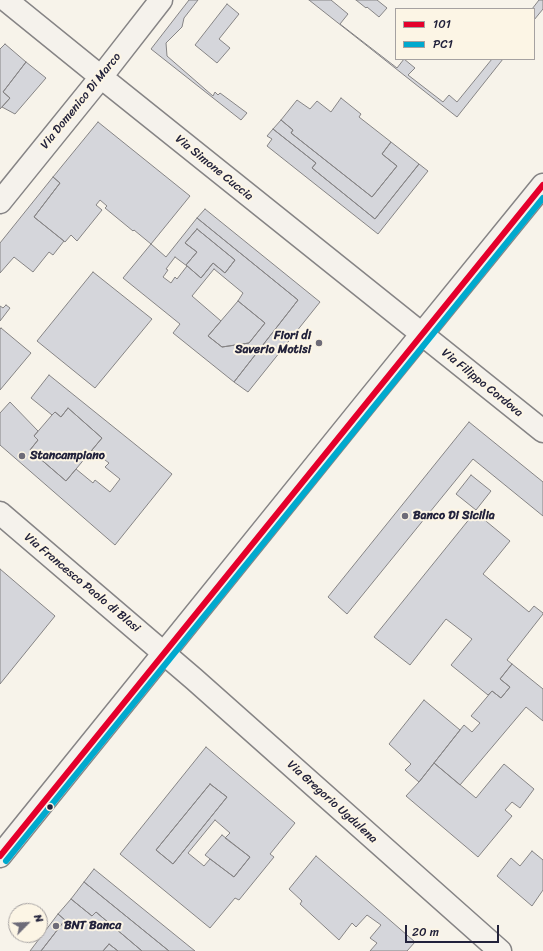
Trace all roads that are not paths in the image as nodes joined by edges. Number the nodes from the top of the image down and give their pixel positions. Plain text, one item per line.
1 (6, 0) edge
2 (161, 0) edge
3 (101, 78) junction
4 (543, 185) edge
5 (0, 202) edge
6 (422, 334) junction
7 (543, 431) edge
8 (0, 513) edge
9 (164, 653) junction
10 (0, 856) edge
11 (500, 951) edge

1 - 3 street, Via Simone Cuccia
2 - 3 street, Via Domenico Di Marco
3 - 5 street, Via Domenico Di Marco
3 - 6 street, Via Simone Cuccia
4 - 6 street
6 - 7 street, Via Filippo Cordova
6 - 9 street
8 - 9 street, Via Francesco Paolo di Blasi
9 - 10 street
9 - 11 street, Via Gregorio Ugdulena

